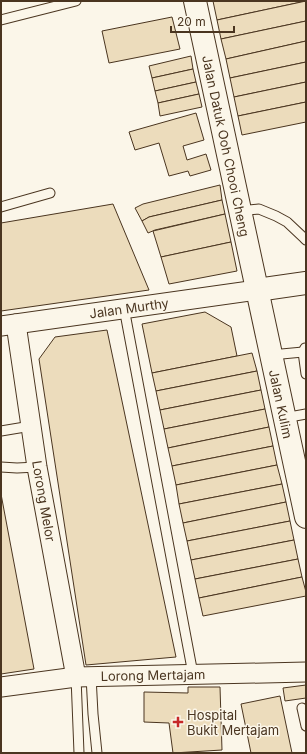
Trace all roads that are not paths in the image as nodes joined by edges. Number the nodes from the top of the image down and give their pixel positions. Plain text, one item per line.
1 (76, 1) edge
2 (195, 1) edge
3 (1, 20) edge
4 (50, 193) dead end
5 (1, 207) edge
6 (240, 211) junction
7 (306, 240) edge
8 (306, 283) edge
9 (257, 290) junction
10 (124, 308) junction
11 (9, 325) edge
12 (304, 350) edge
13 (271, 355) junction
14 (306, 374) edge
15 (306, 414) edge
16 (284, 418) junction
17 (31, 426) junction
18 (1, 431) edge
19 (1, 467) edge
20 (37, 467) junction
21 (306, 517) edge
22 (306, 672) edge
23 (193, 674) junction
24 (83, 676) junction
25 (1, 687) edge
26 (302, 708) dead end
27 (306, 726) edge
28 (79, 753) edge
29 (97, 753) edge

1 - 3 lane
2 - 6 main road, Jalan Datuk Ooh Chooi Cheng
4 - 5 lane
6 - 7 lane
6 - 9 main road, Jalan Datuk Ooh Chooi Cheng
8 - 9 main road
9 - 10 street, Jalan Murthy
9 - 13 main road, Jalan Kulim
10 - 11 street, Jalan Murthy
10 - 23 lane
11 - 17 street, Lorong Melor
12 - 13 lane
12 - 14 lane
13 - 16 main road, Jalan Kulim
15 - 16 lane
16 - 21 main road, Jalan Kulim
17 - 18 lane
17 - 20 street, Lorong Melor
19 - 20 lane
20 - 24 street, Lorong Melor
22 - 23 street, Lorong Mertajam
23 - 24 street, Lorong Mertajam
24 - 25 street, Lorong Mertajam
24 - 28 lane
24 - 29 lane
26 - 27 lane

